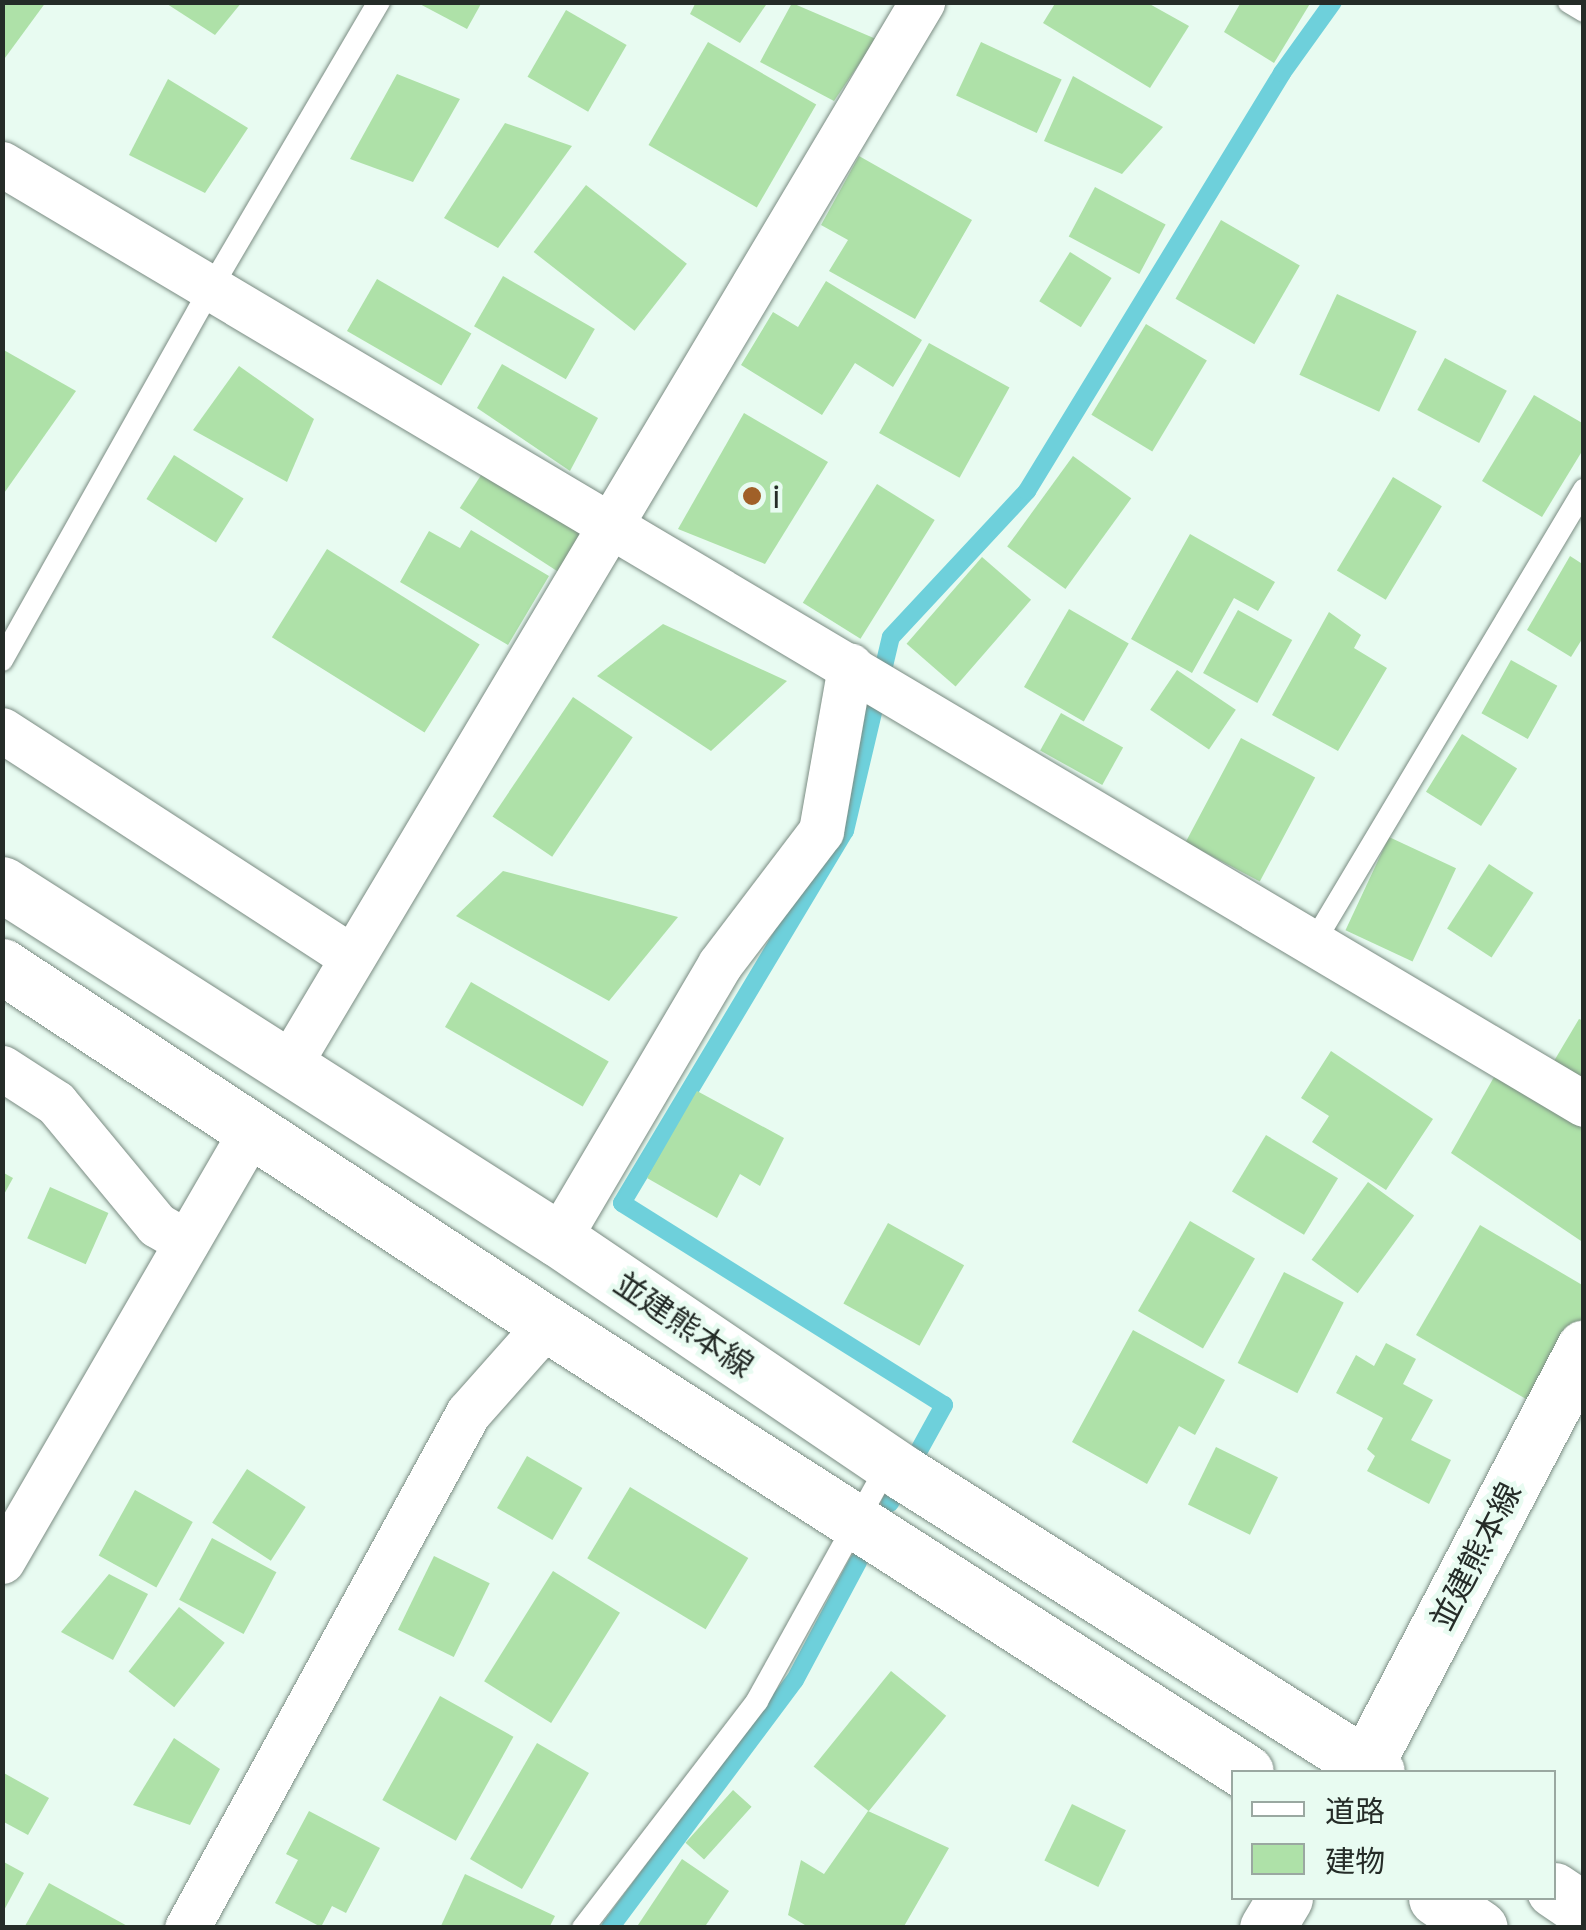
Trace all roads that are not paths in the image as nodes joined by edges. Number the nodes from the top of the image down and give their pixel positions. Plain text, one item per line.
1 (379, 2) edge
2 (922, 2) edge
3 (1569, 2) edge
4 (1584, 11) edge
5 (2, 164) edge
6 (211, 288) junction
7 (1584, 490) edge
8 (610, 526) junction
9 (2, 660) edge
10 (850, 666) junction
11 (2, 730) edge
12 (2, 884) edge
13 (1314, 942) junction
14 (352, 958) junction
15 (2, 966) edge
16 (288, 1066) junction
17 (2, 1068) edge
18 (1584, 1104) edge
19 (252, 1129) junction
20 (558, 1239) junction
21 (187, 1242) junction
22 (548, 1324) junction
23 (1584, 1347) edge
24 (889, 1463) junction
25 (856, 1522) junction
26 (2, 1561) edge
27 (1243, 1770) edge
28 (1368, 1770) edge
29 (1556, 1891) edge
30 (1284, 1900) edge
31 (1439, 1900) edge
32 (1584, 1910) edge
33 (187, 1928) edge
34 (582, 1928) edge
35 (1267, 1928) edge
36 (1480, 1928) edge

1 - 6 lane
2 - 8 street
3 - 4 lane
5 - 6 street
6 - 8 street
6 - 9 lane
7 - 13 lane
8 - 10 street
8 - 14 street
10 - 13 street
10 - 20 street
11 - 14 street
12 - 16 main road, 並建熊本線
13 - 18 street
14 - 16 street
15 - 19 main road
16 - 20 main road, 並建熊本線
17 - 21 street
19 - 21 street
19 - 22 main road
20 - 24 main road, 並建熊本線
21 - 26 street
22 - 25 main road
22 - 33 street
23 - 28 main road, 並建熊本線
24 - 25 lane
24 - 28 main road, 並建熊本線
25 - 27 main road
25 - 34 lane
29 - 32 main road
30 - 35 main road
31 - 36 main road

